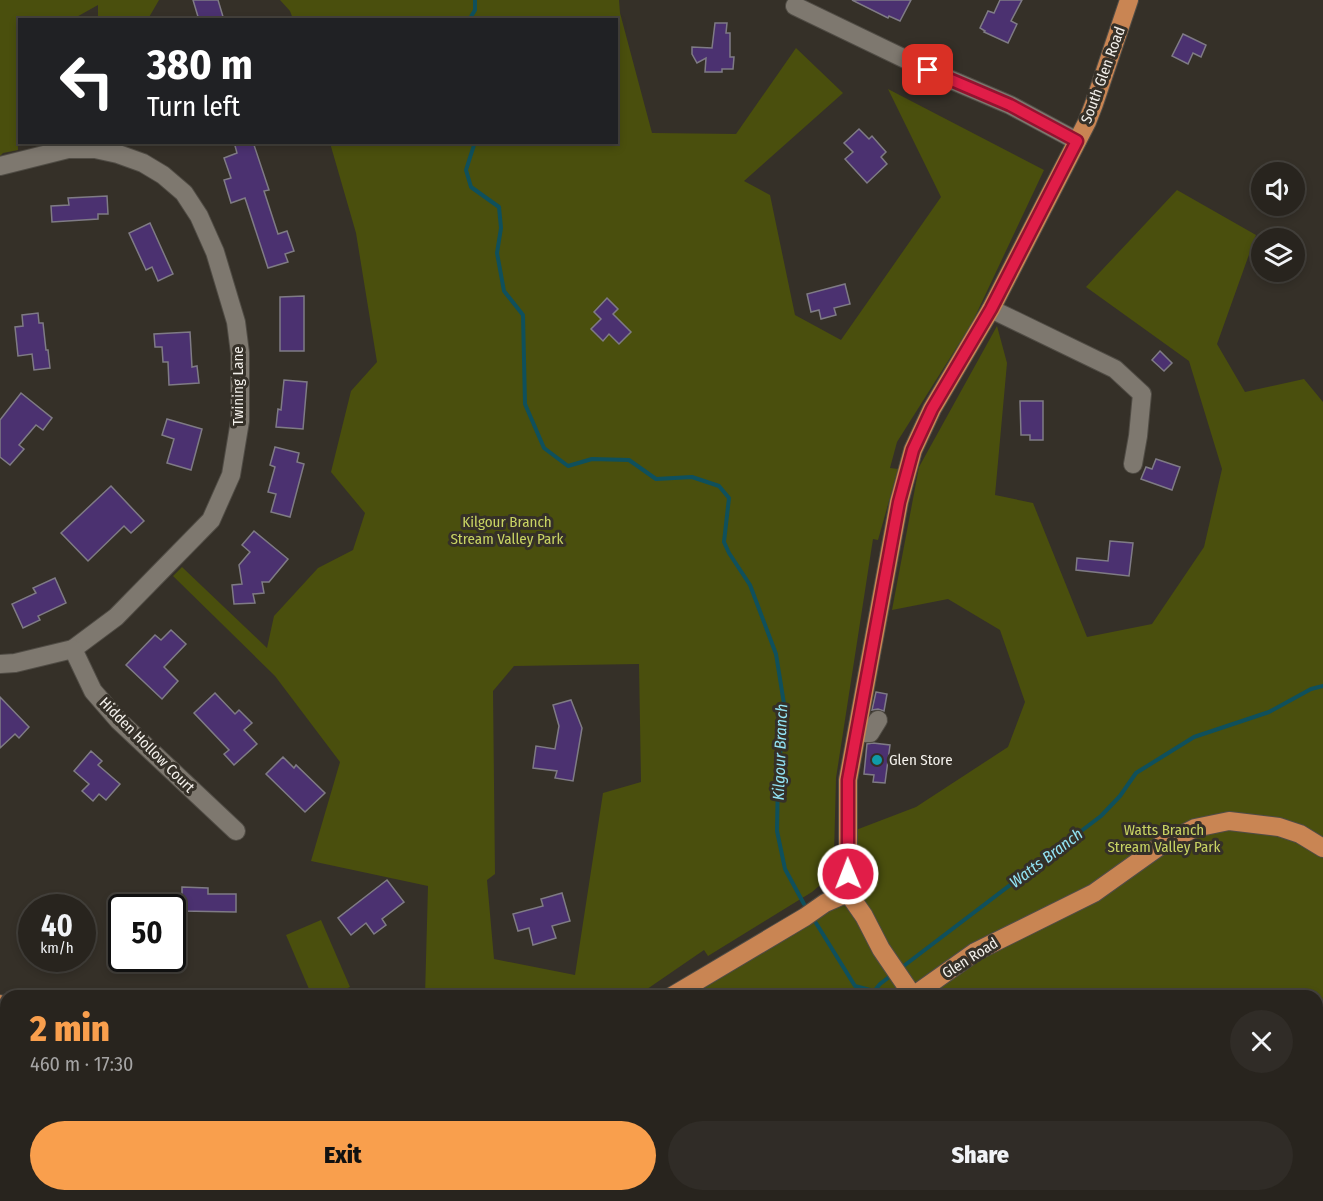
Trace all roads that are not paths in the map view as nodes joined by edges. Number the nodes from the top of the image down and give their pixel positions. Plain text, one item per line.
1 (1129, 0) edge
2 (795, 6) dead end
3 (1077, 141) junction
4 (0, 166) edge
5 (991, 309) junction
6 (1133, 464) dead end
7 (73, 649) junction
8 (0, 664) edge
9 (878, 720) dead end
10 (857, 733) junction
11 (236, 831) dead end
12 (1323, 848) edge
13 (848, 893) junction
14 (682, 990) edge
15 (908, 990) edge
16 (911, 990) edge

1 - 3 main road, South Glen Road
2 - 3 street
3 - 5 main road, South Glen Road
4 - 7 street, Twining Lane
5 - 6 street
5 - 10 main road, South Glen Road
7 - 8 street, Twining Lane
7 - 11 street, Hidden Hollow Court
9 - 10 street
10 - 13 main road, South Glen Road
12 - 16 main road, Glen Road
13 - 14 main road
13 - 15 main road, Glen Road

